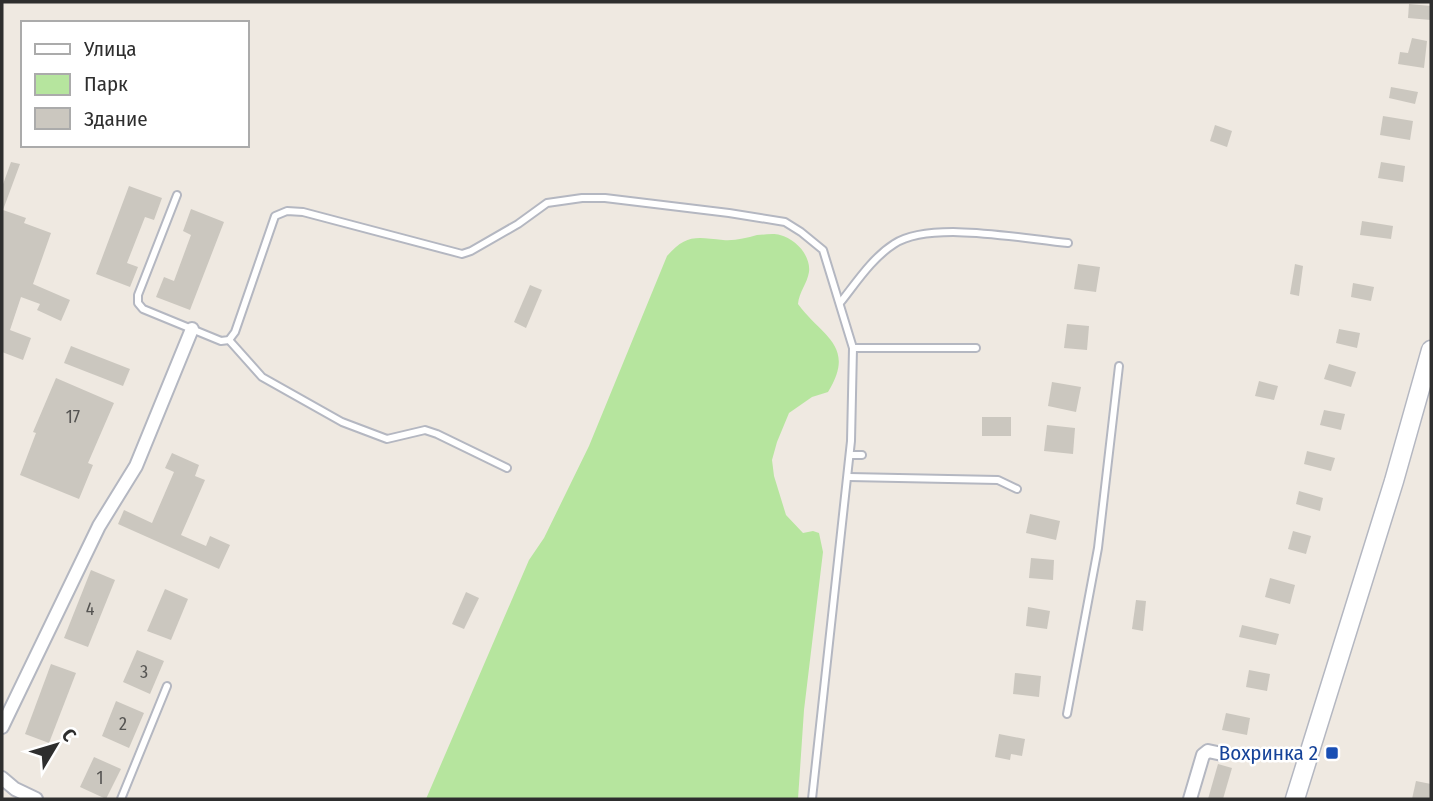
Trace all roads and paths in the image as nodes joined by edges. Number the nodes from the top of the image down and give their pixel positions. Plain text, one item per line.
1 (177, 195) dead end
2 (1068, 243) dead end
3 (840, 303) junction
4 (192, 329) junction
5 (229, 340) junction
6 (853, 348) junction
7 (976, 348) dead end
8 (1431, 350) edge
9 (1119, 366) dead end
10 (850, 455) junction
11 (862, 455) dead end
12 (507, 468) dead end
13 (849, 477) junction
14 (1017, 489) dead end
15 (167, 686) dead end
16 (1067, 714) dead end
17 (2, 727) edge
18 (1222, 754) dead end
19 (2, 778) edge
20 (36, 799) edge
21 (121, 799) edge
22 (812, 799) edge
23 (1191, 799) edge
24 (1295, 799) edge

1 - 4 lane
2 - 3 lane
3 - 5 lane
3 - 6 lane
4 - 5 lane
4 - 17 street
5 - 12 lane
6 - 7 lane
6 - 10 lane
8 - 24 main road
9 - 16 lane
10 - 11 lane
10 - 13 lane
13 - 14 lane
13 - 22 lane
15 - 21 lane
18 - 23 street
19 - 20 street

